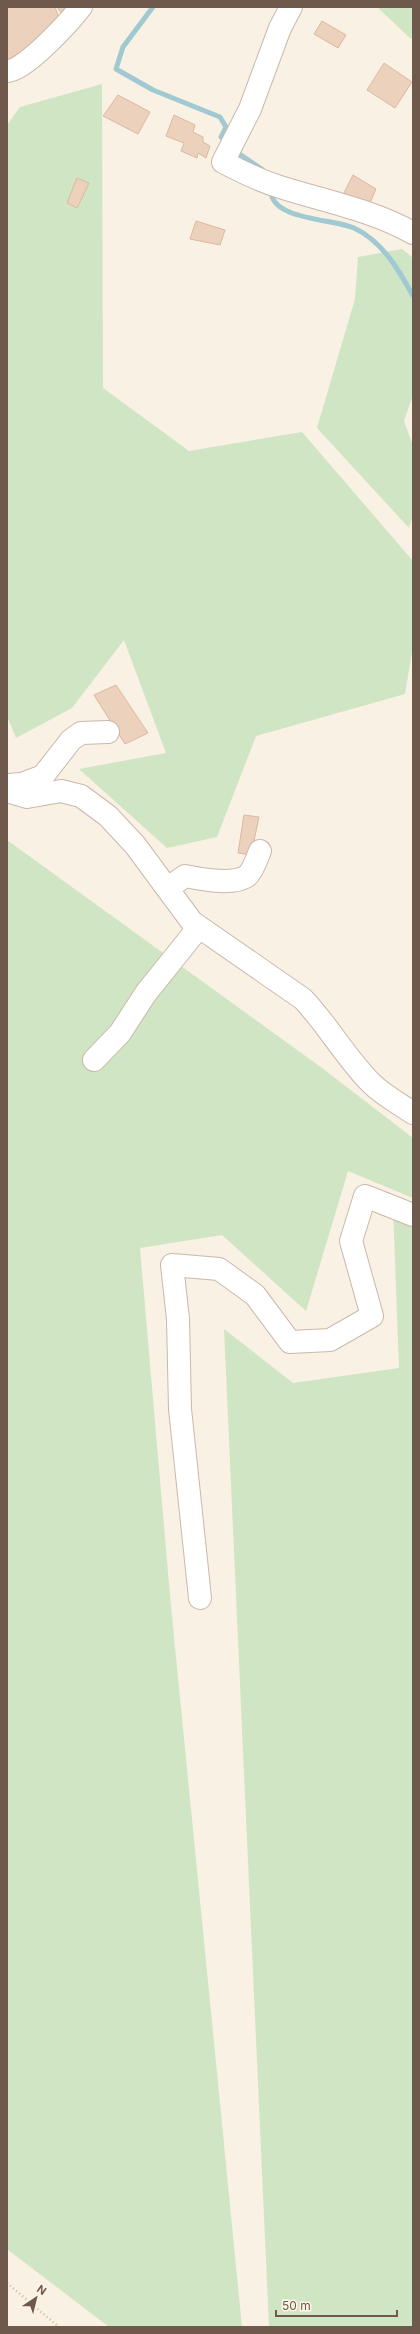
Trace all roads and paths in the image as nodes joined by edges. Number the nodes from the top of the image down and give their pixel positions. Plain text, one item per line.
1 (81, 7) edge
2 (291, 7) edge
3 (7, 71) edge
4 (413, 233) edge
5 (108, 732) dead end
6 (7, 785) edge
7 (7, 791) edge
8 (260, 851) dead end
9 (168, 888) junction
10 (199, 927) junction
11 (94, 1060) dead end
12 (413, 1113) edge
13 (413, 1215) edge
14 (200, 1598) dead end
15 (7, 2283) edge
16 (59, 2327) edge

1 - 3 street
2 - 4 street
5 - 6 street
7 - 9 street
8 - 9 street
9 - 10 street
10 - 11 street
10 - 12 street
13 - 14 street
15 - 16 path

